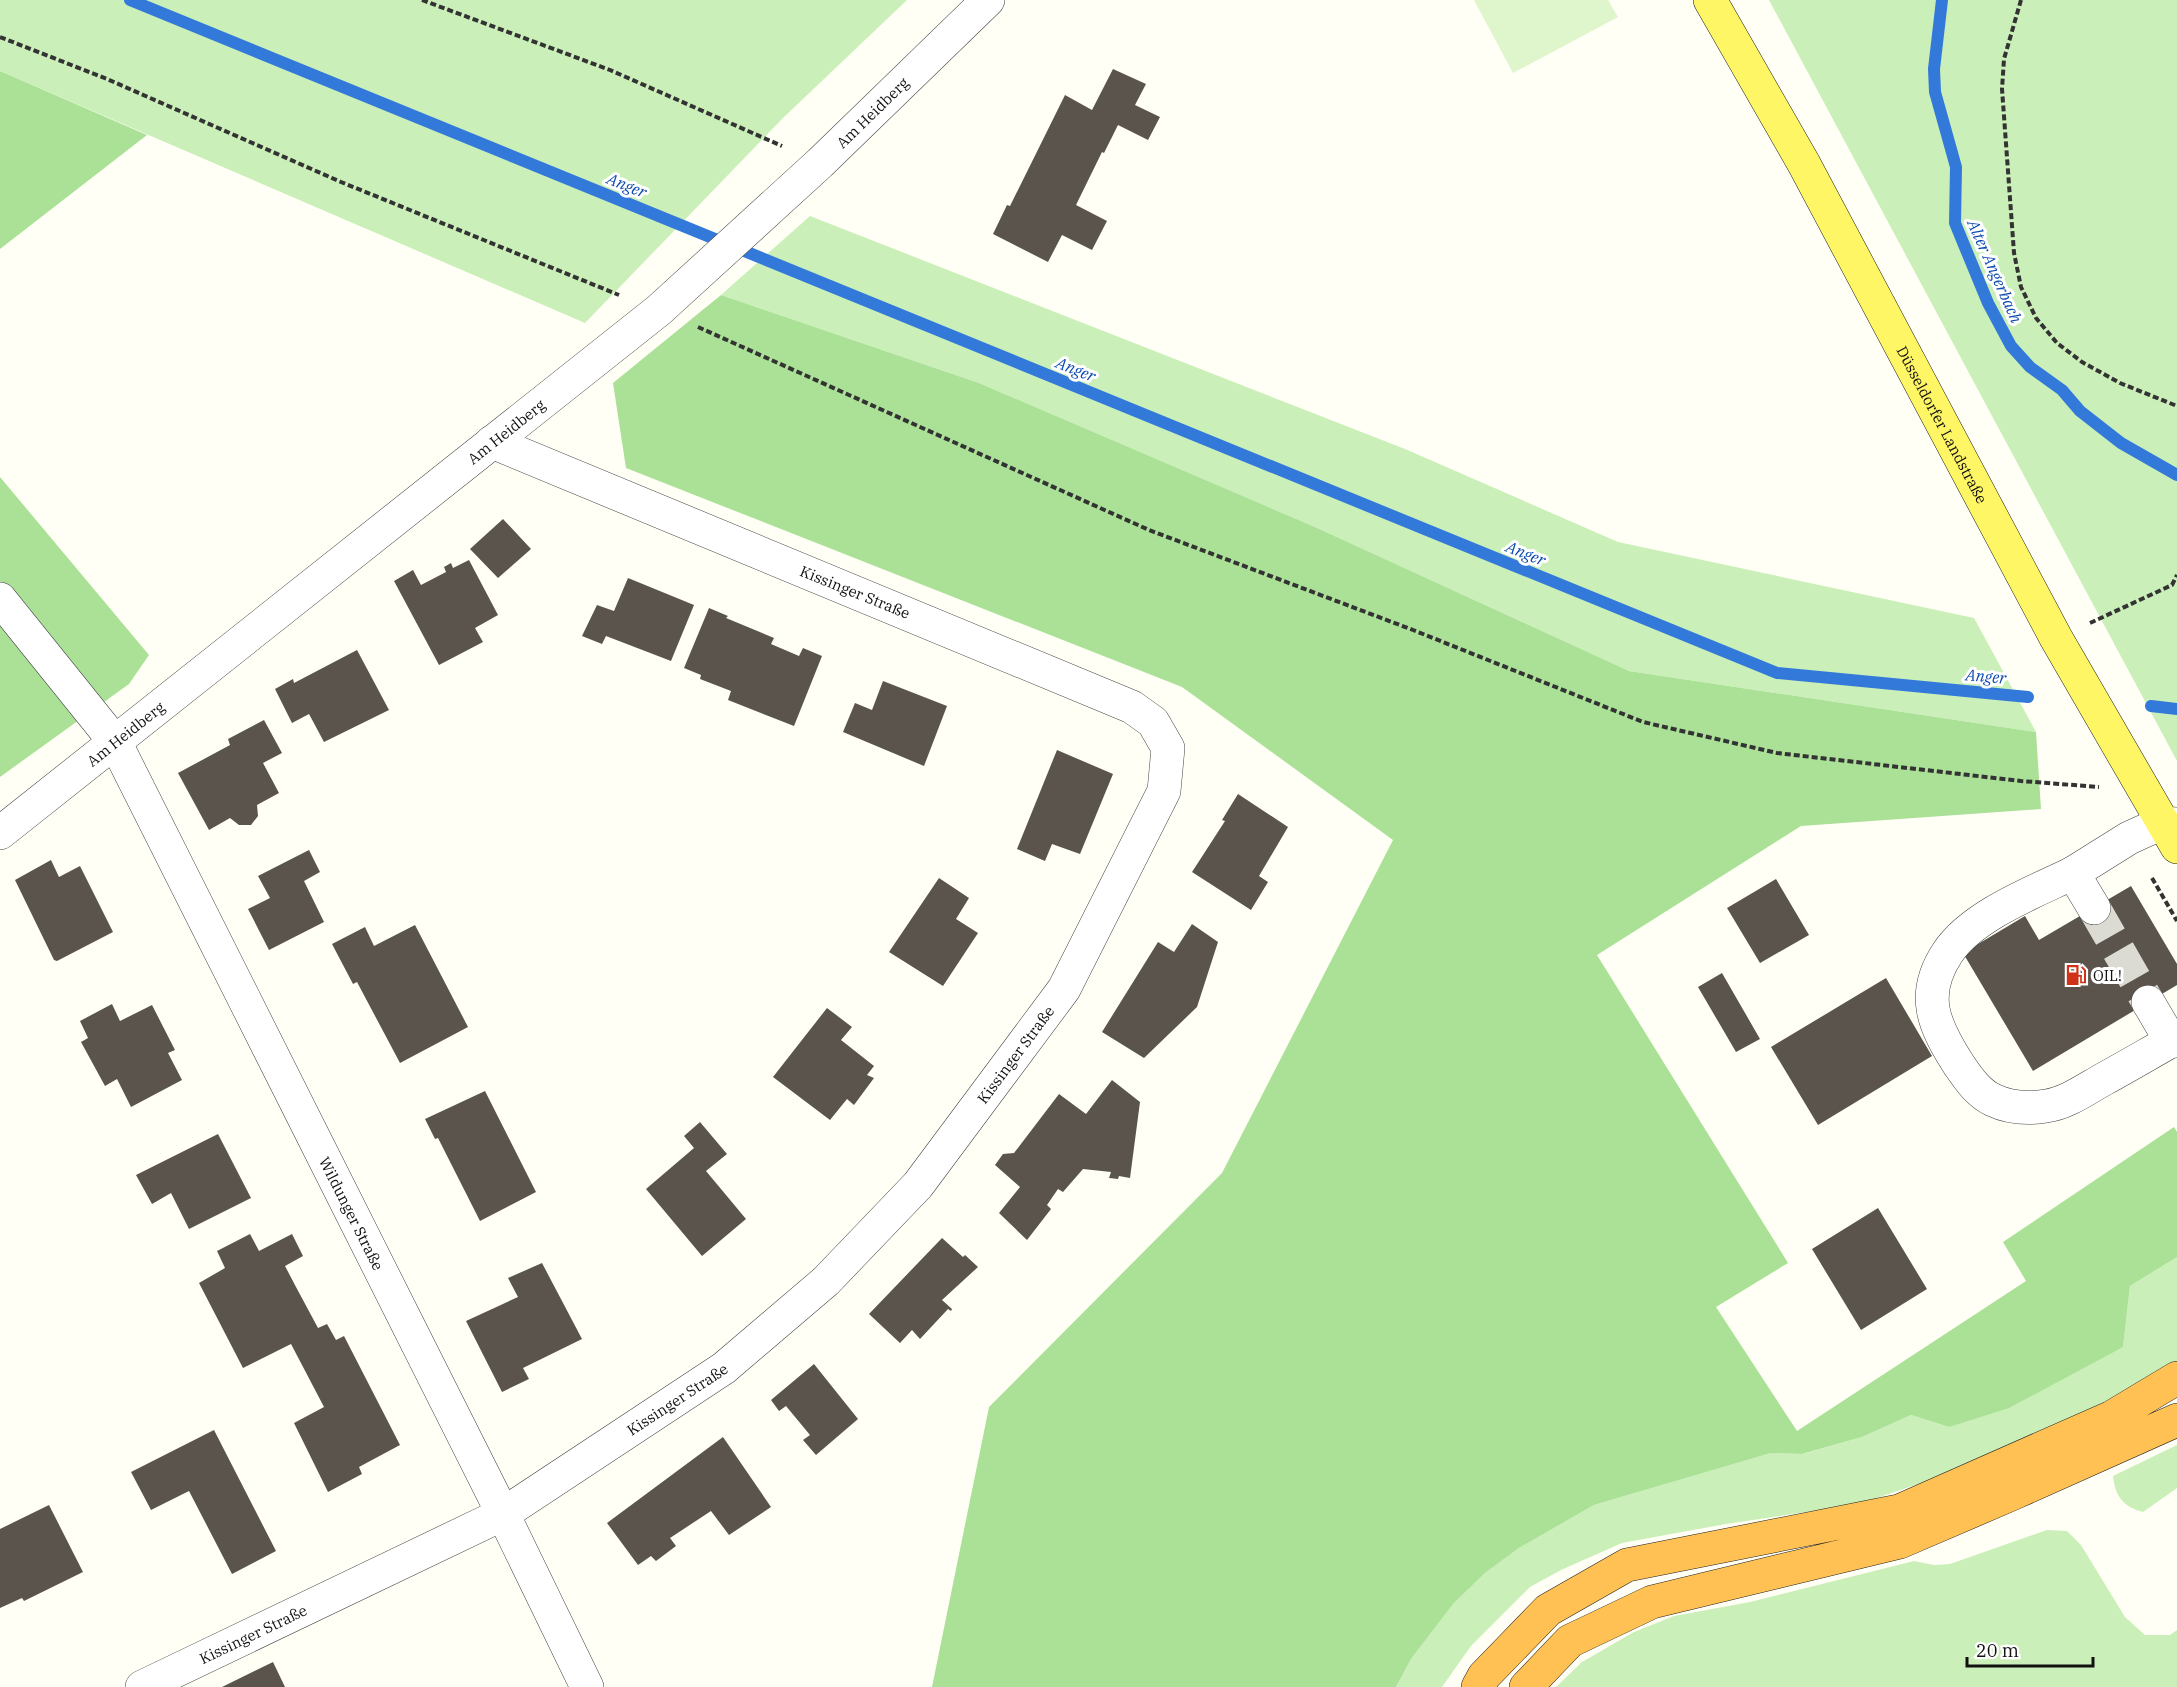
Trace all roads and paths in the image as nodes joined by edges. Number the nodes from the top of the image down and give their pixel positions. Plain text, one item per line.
1 (422, 0) edge
2 (988, 0) edge
3 (1710, 0) edge
4 (2021, 0) edge
5 (0, 37) edge
6 (820, 162) junction
7 (659, 310) junction
8 (2177, 406) edge
9 (492, 442) junction
10 (2177, 575) edge
11 (2175, 586) edge
12 (0, 599) edge
13 (2056, 638) junction
14 (114, 742) junction
15 (2142, 788) junction
16 (2172, 832) edge
17 (0, 833) edge
18 (2073, 873) junction
19 (2094, 908) tunnel mouth
20 (2148, 1002) tunnel mouth
21 (2174, 1041) edge
22 (2177, 1378) edge
23 (2177, 1420) edge
24 (503, 1514) junction
25 (142, 1687) edge
26 (587, 1687) edge
27 (1478, 1687) edge
28 (1526, 1687) edge

1 - 6 path
2 - 6 street, Am Heidberg
3 - 13 main road, Düsseldorfer Landstraße
4 - 8 path
5 - 7 path
6 - 7 street, Am Heidberg
7 - 9 street, Am Heidberg
7 - 15 path
9 - 14 street, Am Heidberg
9 - 24 street, Kissinger Straße
10 - 11 path
11 - 13 path
12 - 14 street, Wildunger Straße
13 - 15 main road, Düsseldorfer Landstraße
14 - 17 street, Am Heidberg
14 - 24 street, Wildunger Straße
15 - 16 main road, Düsseldorfer Landstraße
16 - 18 street
18 - 19 street
18 - 21 street
20 - 21 street
22 - 27 highway
23 - 28 highway
24 - 25 street, Kissinger Straße
24 - 26 street, Wildunger Straße

